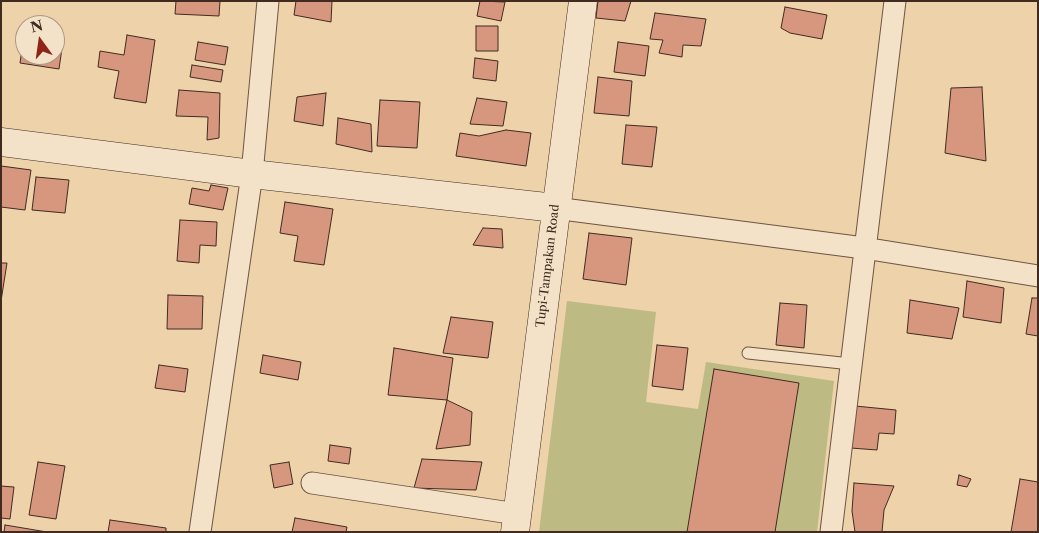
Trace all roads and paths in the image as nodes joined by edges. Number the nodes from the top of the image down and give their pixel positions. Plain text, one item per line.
1 (268, 1) edge
2 (583, 1) edge
3 (895, 1) edge
4 (1, 142) edge
5 (252, 174) junction
6 (555, 208) junction
7 (864, 248) junction
8 (1038, 276) edge
9 (748, 353) dead end
10 (851, 364) junction
11 (312, 483) dead end
12 (516, 523) edge
13 (200, 532) edge
14 (831, 532) edge

1 - 5 street
2 - 6 street, Tupi-Tampakan Road
3 - 7 street
4 - 5 street
5 - 6 street
5 - 13 street
6 - 7 street
6 - 12 street, Tupi-Tampakan Road
7 - 8 street
7 - 10 street
9 - 10 lane
10 - 14 street
11 - 12 street

